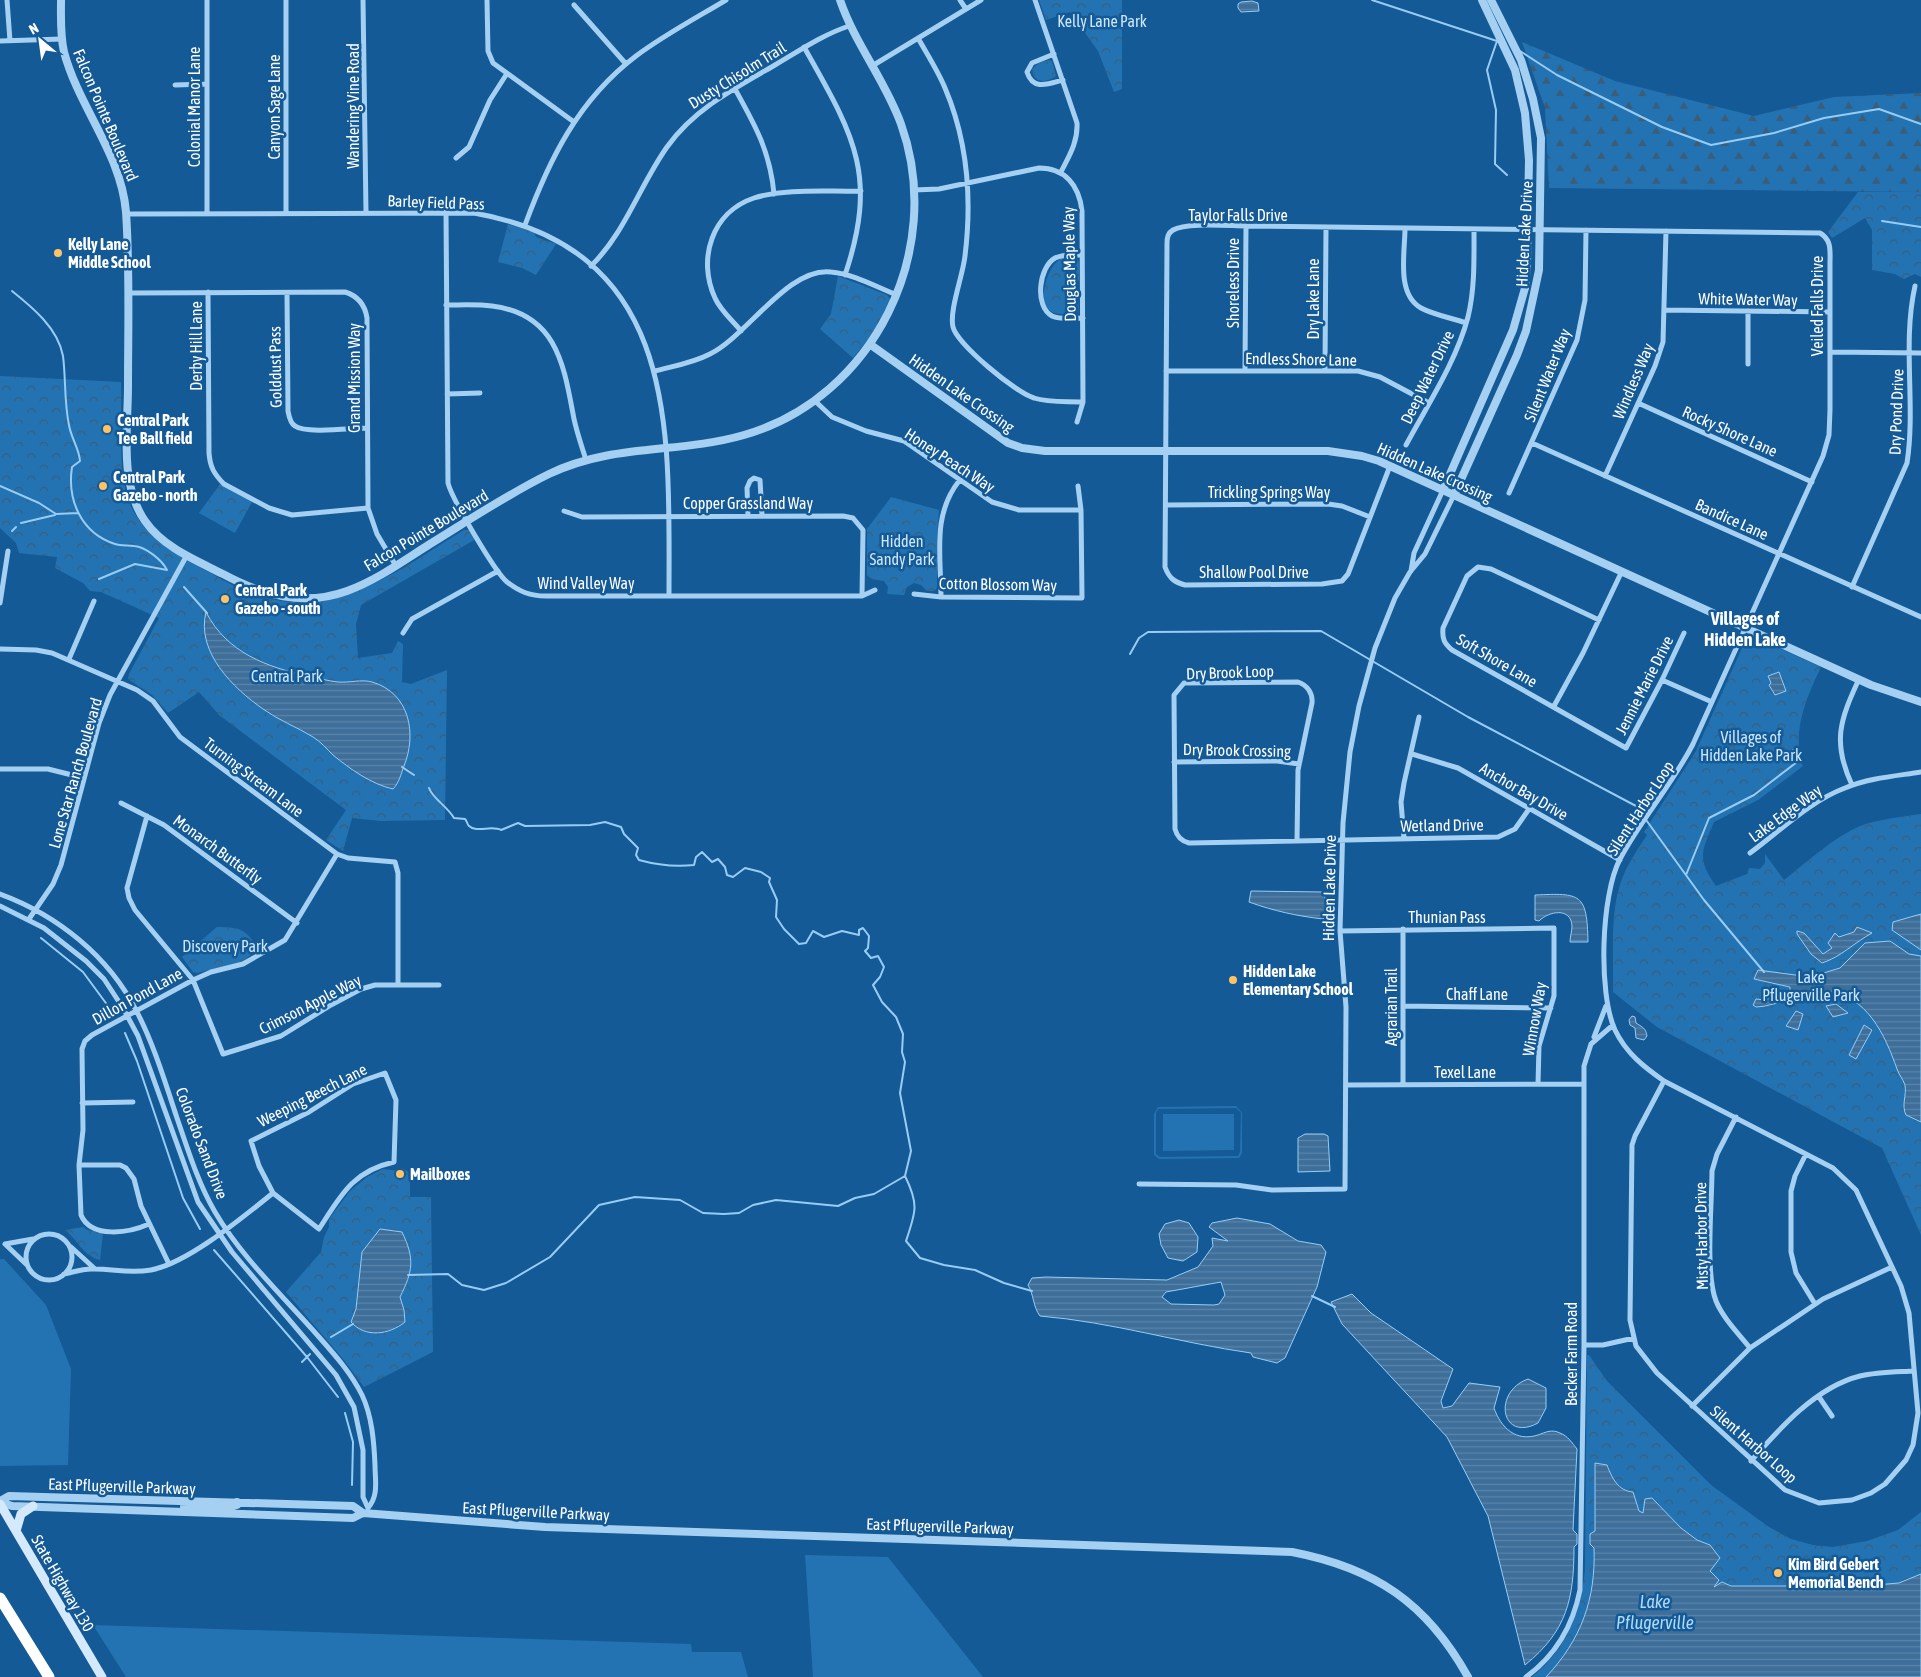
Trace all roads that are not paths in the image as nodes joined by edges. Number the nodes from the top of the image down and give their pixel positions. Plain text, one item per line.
1 (7, 0) edge
2 (61, 0) edge
3 (207, 0) edge
4 (286, 0) edge
5 (363, 0) edge
6 (487, 0) edge
7 (726, 0) edge
8 (840, 0) edge
9 (960, 0) edge
10 (982, 0) edge
11 (1036, 0) edge
12 (1482, 0) edge
13 (1491, 0) edge
14 (574, 5) dead end
15 (966, 9) junction
16 (849, 26) junction
17 (918, 38) junction
18 (62, 39) junction
19 (0, 41) edge
20 (10, 41) junction
21 (804, 48) junction
22 (1054, 54) junction
23 (626, 64) junction
24 (871, 66) junction
25 (506, 74) junction
26 (1063, 80) junction
27 (175, 84) dead end
28 (207, 84) junction
29 (734, 89) junction
30 (574, 122) junction
31 (456, 158) dead end
32 (1061, 172) junction
33 (968, 183) junction
34 (914, 190) junction
35 (861, 191) junction
36 (774, 194) junction
37 (446, 212) junction
38 (207, 213) junction
39 (286, 213) junction
40 (366, 213) junction
41 (126, 214) junction
42 (525, 225) junction
43 (1246, 226) junction
44 (1326, 227) junction
45 (1405, 228) junction
46 (1474, 229) junction
47 (1528, 229) junction
48 (1540, 230) junction
49 (1586, 230) junction
50 (1666, 231) junction
51 (1082, 255) junction
52 (592, 266) junction
53 (845, 275) junction
54 (1916, 286) dead end
55 (208, 292) junction
56 (287, 292) junction
57 (128, 293) junction
58 (897, 295) junction
59 (446, 305) junction
60 (1665, 310) junction
61 (1748, 311) junction
62 (1830, 312) junction
63 (1083, 318) junction
64 (1466, 323) junction
65 (741, 331) junction
66 (871, 345) junction
67 (1830, 352) junction
68 (1910, 353) junction
69 (1921, 353) edge
70 (1748, 364) dead end
71 (655, 370) junction
72 (1246, 370) junction
73 (1325, 370) junction
74 (1166, 371) junction
75 (480, 393) dead end
76 (447, 394) junction
77 (814, 400) junction
78 (1083, 402) junction
79 (1429, 402) junction
80 (1638, 403) junction
81 (1077, 422) dead end
82 (367, 428) junction
83 (1532, 443) junction
84 (1406, 445) dead end
85 (666, 447) junction
86 (1165, 451) junction
87 (586, 460) junction
88 (1390, 466) junction
89 (1605, 476) junction
90 (959, 481) junction
91 (1812, 482) junction
92 (1078, 486) dead end
93 (1443, 490) junction
94 (1510, 493) dead end
95 (1454, 495) junction
96 (1166, 505) junction
97 (368, 508) junction
98 (1081, 510) junction
99 (564, 511) dead end
100 (762, 515) junction
101 (670, 516) junction
102 (748, 516) junction
103 (1370, 517) junction
104 (468, 522) junction
105 (8, 551) dead end
106 (1780, 554) junction
107 (187, 555) junction
108 (396, 566) junction
109 (498, 571) junction
110 (1622, 571) junction
111 (1410, 572) junction
112 (1852, 587) junction
113 (875, 590) dead end
114 (914, 594) dead end
115 (669, 596) junction
116 (862, 596) junction
117 (941, 597) junction
118 (94, 601) dead end
119 (0, 603) edge
120 (1921, 617) edge
121 (1599, 620) junction
122 (1746, 628) junction
123 (403, 633) dead end
124 (1684, 633) dead end
125 (0, 649) edge
126 (69, 658) junction
127 (1859, 679) junction
128 (1662, 680) junction
129 (117, 681) junction
130 (1712, 702) junction
131 (1921, 702) edge
132 (1554, 706) junction
133 (1419, 717) dead end
134 (1626, 748) joint
135 (1412, 754) junction
136 (1174, 762) junction
137 (1299, 764) junction
138 (0, 769) edge
139 (1921, 772) edge
140 (84, 778) junction
141 (1852, 785) junction
142 (121, 803) dead end
143 (1529, 808) junction
144 (147, 816) junction
145 (1404, 838) junction
146 (1342, 839) junction
147 (1297, 841) junction
148 (1750, 853) dead end
149 (337, 854) junction
150 (1620, 860) junction
151 (0, 894) edge
152 (0, 906) edge
153 (37, 909) junction
154 (29, 919) junction
155 (297, 923) junction
156 (1554, 928) joint
157 (1404, 929) junction
158 (1340, 931) junction
159 (193, 980) junction
160 (398, 984) junction
161 (439, 985) dead end
162 (1607, 1004) junction
163 (1403, 1006) junction
164 (1551, 1008) junction
165 (137, 1011) junction
166 (128, 1015) junction
167 (1613, 1024) junction
168 (1591, 1044) junction
169 (1664, 1081) junction
170 (1403, 1084) junction
171 (1538, 1084) junction
172 (1584, 1084) junction
173 (1346, 1085) junction
174 (133, 1102) dead end
175 (82, 1103) junction
176 (1736, 1117) junction
177 (1806, 1154) junction
178 (79, 1165) junction
179 (1139, 1184) dead end
180 (273, 1193) junction
181 (149, 1224) junction
182 (225, 1228) junction
183 (218, 1234) junction
184 (33, 1239) junction
185 (2, 1244) edge
186 (70, 1247) junction
187 (169, 1264) junction
188 (27, 1265) junction
189 (1892, 1267) junction
190 (94, 1269) junction
191 (64, 1274) junction
192 (1814, 1304) junction
193 (1634, 1338) junction
194 (1584, 1345) junction
195 (1750, 1348) junction
196 (1914, 1371) junction
197 (1819, 1397) junction
198 (1692, 1406) junction
199 (1832, 1416) dead end
200 (1751, 1460) junction
201 (0, 1502) edge
202 (237, 1502) junction
203 (34, 1506) junction
204 (160, 1511) junction
205 (366, 1511) junction
206 (16, 1531) junction
207 (0, 1598) edge
208 (49, 1677) edge
209 (102, 1677) edge
210 (1468, 1677) edge
211 (1526, 1677) edge

1 - 20 street
2 - 18 street, Falcon Pointe Boulevard
3 - 28 street, Colonial Manor Lane
4 - 39 street, Canyon Sage Lane
5 - 40 street, Wandering Vine Road
6 - 25 street
7 - 23 street
8 - 16 street, Falcon Pointe Boulevard
9 - 15 street
10 - 15 street
11 - 22 street
12 - 47 street, Hidden Lake Drive
13 - 48 street, Hidden Lake Drive
14 - 23 street
15 - 17 street
16 - 21 street, Dusty Chisolm Trail
16 - 24 street, Falcon Pointe Boulevard
17 - 24 street
17 - 33 street
18 - 20 street
18 - 41 street, Falcon Pointe Boulevard
19 - 20 street
21 - 29 street, Dusty Chisolm Trail
21 - 35 street
22 - 26 street
22 - 26 street
23 - 30 street
24 - 34 street, Falcon Pointe Boulevard
25 - 30 street
25 - 31 street
26 - 32 street
27 - 28 street
28 - 38 street, Colonial Manor Lane
29 - 36 street
29 - 52 street, Dusty Chisolm Trail
30 - 42 street
32 - 33 street
32 - 51 street, Douglas Maple Way
33 - 34 street
33 - 78 street
34 - 58 street, Falcon Pointe Boulevard
35 - 36 street
35 - 53 street
36 - 65 street
37 - 40 street, Barley Field Pass
37 - 42 street, Barley Field Pass
37 - 59 street, Wind Valley Way
38 - 39 street, Barley Field Pass
38 - 41 street, Barley Field Pass
39 - 40 street, Barley Field Pass
41 - 57 street, Falcon Pointe Boulevard
42 - 52 street, Barley Field Pass
43 - 44 street, Taylor Falls Drive
43 - 72 street, Shoreless Drive
43 - 74 street, Taylor Falls Drive
44 - 45 street, Taylor Falls Drive
44 - 73 street, Dry Lake Lane
45 - 46 street, Taylor Falls Drive
45 - 64 street
46 - 47 street, Taylor Falls Drive
46 - 64 street, Deep Water Drive
47 - 48 street, Veiled Falls Drive
47 - 93 street, Hidden Lake Drive
48 - 49 street, Veiled Falls Drive
48 - 95 street, Hidden Lake Drive
49 - 50 street, Veiled Falls Drive
49 - 83 street, Silent Water Way
50 - 60 street, Windless Way
50 - 62 street, Veiled Falls Drive
51 - 63 street, Douglas Maple Way
51 - 63 street
52 - 71 street, Barley Field Pass
53 - 58 street
53 - 65 street
54 - 68 street, Dry Pond Drive
55 - 56 street, Grand Mission Way
55 - 57 street, Grand Mission Way
55 - 97 street, Derby Hill Lane
56 - 82 street, Grand Mission Way
56 - 82 street, Golddust Pass
57 - 107 street, Falcon Pointe Boulevard
58 - 66 street, Falcon Pointe Boulevard
59 - 76 street, Wind Valley Way
59 - 87 street
60 - 61 street, White Water Way
60 - 80 street, Windless Way
61 - 62 street, White Water Way
61 - 70 street
62 - 67 street, Veiled Falls Drive
63 - 78 street, Douglas Maple Way
64 - 79 street, Deep Water Drive
65 - 71 street
66 - 77 street, Falcon Pointe Boulevard
66 - 86 street, Hidden Lake Crossing
67 - 68 street
67 - 91 street, Veiled Falls Drive
68 - 69 street
68 - 112 street, Dry Pond Drive
71 - 85 street, Barley Field Pass
72 - 73 street, Endless Shore Lane
72 - 74 street, Endless Shore Lane
73 - 79 street, Endless Shore Lane
74 - 86 street, Taylor Falls Drive
75 - 76 street
76 - 104 street, Wind Valley Way
77 - 85 street, Falcon Pointe Boulevard
77 - 90 street, Honey Peach Way
78 - 81 street, Douglas Maple Way
79 - 84 street, Deep Water Drive
80 - 89 street, Windless Way
80 - 91 street, Rocky Shore Lane
82 - 97 street, Grand Mission Way
83 - 89 street, Bandice Lane
83 - 94 street, Silent Water Way
85 - 87 street, Falcon Pointe Boulevard
85 - 101 street, Barley Field Pass
86 - 88 street, Hidden Lake Crossing
86 - 96 street, Shallow Pool Drive
87 - 104 street, Falcon Pointe Boulevard
88 - 93 street, Hidden Lake Crossing
88 - 103 street, Shallow Pool Drive
89 - 106 street, Bandice Lane
90 - 98 street, Honey Peach Way
90 - 117 street
91 - 106 street, Veiled Falls Drive
92 - 98 street
93 - 95 street, Hidden Lake Crossing
93 - 111 street, Hidden Lake Drive
95 - 110 street, Hidden Lake Crossing
95 - 111 street, Hidden Lake Drive
96 - 103 street, Trickling Springs Way
96 - 103 street, Shallow Pool Drive
97 - 108 street, Grand Mission Way
98 - 117 street, Cotton Blossom Way
99 - 101 street, Copper Grassland Way
100 - 102 street, Copper Grassland Way
100 - 102 street
100 - 116 street, Copper Grassland Way
101 - 102 street, Copper Grassland Way
101 - 115 street, Barley Field Pass
104 - 108 street, Falcon Pointe Boulevard
104 - 109 street, Wind Valley Way
105 - 119 street
106 - 112 street, Bandice Lane
106 - 122 street, Veiled Falls Drive
107 - 108 street, Falcon Pointe Boulevard
107 - 129 street, Lone Star Ranch Boulevard
109 - 115 street, Wind Valley Way
109 - 123 street
110 - 121 street
110 - 122 street, Hidden Lake Crossing
111 - 146 street, Hidden Lake Drive
112 - 120 street, Bandice Lane
113 - 116 street, Wind Valley Way
114 - 117 street, Cotton Blossom Way
115 - 116 street, Wind Valley Way
118 - 126 street
121 - 132 street
121 - 132 street, Soft Shore Lane
122 - 127 street, Hidden Lake Crossing
122 - 130 street, Silent Harbor Loop
124 - 128 street, Jennie Marie Drive
125 - 126 street, Turning Stream Lane
126 - 129 street, Turning Stream Lane
127 - 131 street, Hidden Lake Crossing
127 - 141 street
128 - 130 street
128 - 134 street, Jennie Marie Drive
129 - 140 street, Lone Star Ranch Boulevard
129 - 149 street, Turning Stream Lane
130 - 150 street, Silent Harbor Loop
132 - 134 street, Soft Shore Lane
133 - 135 street
135 - 143 street, Anchor Bay Drive
135 - 145 street
136 - 137 street, Dry Brook Crossing
136 - 137 street, Dry Brook Loop
136 - 147 street, Dry Brook Loop
137 - 147 street, Dry Brook Loop
138 - 140 street
139 - 141 street, Lake Edge Way
140 - 153 street, Lone Star Ranch Boulevard
141 - 148 street, Lake Edge Way
142 - 144 street, Monarch Butterfly
143 - 145 street, Wetland Drive
143 - 150 street, Anchor Bay Drive
144 - 155 street, Monarch Butterfly
144 - 159 street, Crimson Apple Way
145 - 146 street, Wetland Drive
146 - 147 street, Dry Brook Loop
146 - 158 street, Hidden Lake Drive
149 - 155 street, Dillon Pond Lane
149 - 160 street, Turning Stream Lane
150 - 162 street, Silent Harbor Loop
151 - 153 street, Colorado Sand Drive
152 - 154 street, Colorado Sand Drive
153 - 154 street, Lone Star Ranch Boulevard
153 - 165 street, Colorado Sand Drive
154 - 166 street, Colorado Sand Drive
155 - 159 street, Dillon Pond Lane
156 - 157 street, Thunian Pass
156 - 164 street, Winnow Way
157 - 158 street, Thunian Pass
157 - 163 street, Agrarian Trail
158 - 173 street, Hidden Lake Drive
159 - 160 street, Crimson Apple Way
159 - 165 street, Dillon Pond Lane
160 - 161 street, Crimson Apple Way
162 - 167 street, Silent Harbor Loop
162 - 168 street, Becker Farm Road
163 - 164 street, Chaff Lane
163 - 170 street, Agrarian Trail
164 - 171 street, Winnow Way
165 - 166 street, Dillon Pond Lane
165 - 182 street, Colorado Sand Drive
166 - 175 street, Dillon Pond Lane
166 - 183 street, Colorado Sand Drive
167 - 168 street
167 - 169 street, Silent Harbor Loop
168 - 172 street, Becker Farm Road
169 - 176 street, Silent Harbor Loop
169 - 193 street, Silent Harbor Loop
170 - 171 street, Texel Lane
170 - 173 street, Texel Lane
171 - 172 street, Texel Lane
172 - 194 street, Becker Farm Road
173 - 179 street, Hidden Lake Drive
174 - 175 street
175 - 178 street, Dillon Pond Lane
176 - 177 street, Silent Harbor Loop
176 - 195 street, Misty Harbor Drive
177 - 189 street, Silent Harbor Loop
177 - 192 street
178 - 181 street
178 - 181 street, Dillon Pond Lane
180 - 180 street, Weeping Beech Lane
180 - 182 street
181 - 187 street
182 - 183 street
182 - 205 street, Colorado Sand Drive
183 - 187 street
183 - 205 street, Colorado Sand Drive
184 - 185 street
184 - 186 street
184 - 188 street
185 - 188 street
186 - 190 street
186 - 191 street
187 - 190 street
188 - 191 street
189 - 192 street
189 - 196 street, Silent Harbor Loop
190 - 191 street
192 - 195 street
193 - 194 street
193 - 198 street, Silent Harbor Loop
194 - 211 street, Becker Farm Road
195 - 198 street
196 - 197 street
196 - 200 street, Silent Harbor Loop
197 - 199 street
197 - 200 street
198 - 200 street, Silent Harbor Loop
201 - 202 street, East Pflugerville Parkway
201 - 203 street, East Pflugerville Parkway
201 - 206 main road, State Highway 130
202 - 204 street
202 - 205 street, East Pflugerville Parkway
203 - 204 street, East Pflugerville Parkway
203 - 206 main road
204 - 205 street, East Pflugerville Parkway
205 - 210 street, East Pflugerville Parkway
206 - 209 main road, State Highway 130
207 - 208 highway

